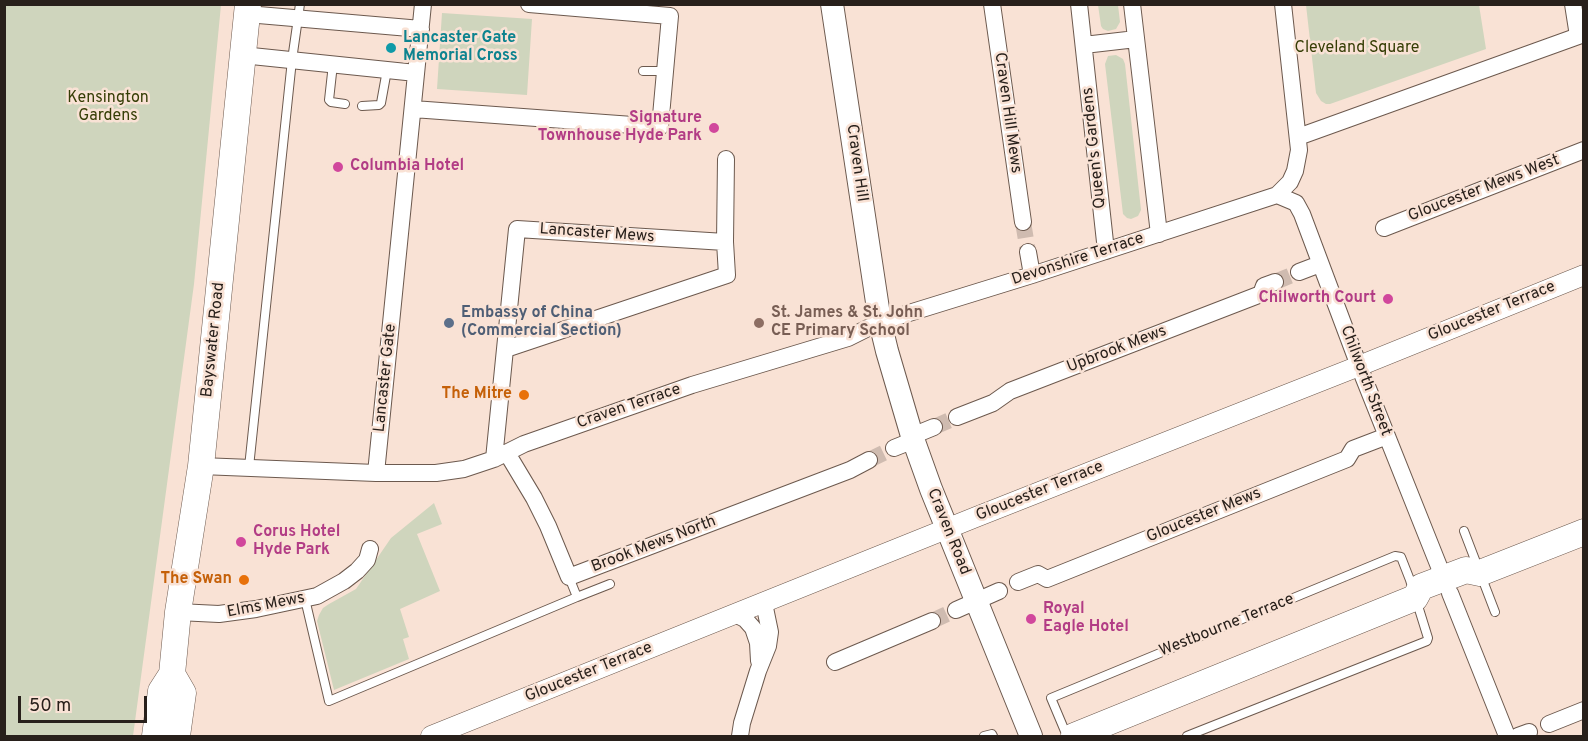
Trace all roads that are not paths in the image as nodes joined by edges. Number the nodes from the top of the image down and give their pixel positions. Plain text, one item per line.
1 (423, 4) edge
2 (529, 4) edge
3 (832, 4) edge
4 (992, 4) edge
5 (1079, 4) edge
6 (1132, 4) edge
7 (1282, 4) edge
8 (1573, 4) edge
9 (247, 9) edge
10 (299, 12) edge
11 (421, 29) junction
12 (1581, 35) edge
13 (1136, 39) junction
14 (1084, 45) junction
15 (242, 55) junction
16 (292, 60) junction
17 (333, 64) junction
18 (387, 70) junction
19 (643, 71) dead end
20 (665, 72) junction
21 (416, 73) junction
22 (345, 104) dead end
23 (362, 105) dead end
24 (413, 109) junction
25 (1298, 137) junction
26 (1584, 150) edge
27 (726, 159) dead end
28 (1277, 195) junction
29 (1023, 222) tunnel mouth
30 (1384, 228) dead end
31 (1159, 234) junction
32 (724, 242) junction
33 (1106, 251) junction
34 (1028, 252) tunnel mouth
35 (1320, 264) junction
36 (1299, 272) tunnel mouth
37 (1032, 275) junction
38 (1584, 275) edge
39 (1275, 282) tunnel mouth
40 (880, 322) junction
41 (506, 349) junction
42 (1359, 366) junction
43 (957, 417) tunnel mouth
44 (934, 427) tunnel mouth
45 (1387, 436) junction
46 (907, 441) junction
47 (500, 456) junction
48 (869, 460) tunnel mouth
49 (201, 466) junction
50 (249, 467) junction
51 (376, 472) junction
52 (948, 529) junction
53 (1464, 531) dead end
54 (1584, 532) edge
55 (370, 549) dead end
56 (1480, 573) junction
57 (569, 578) junction
58 (1018, 582) dead end
59 (610, 584) dead end
60 (1447, 586) junction
61 (999, 591) dead end
62 (577, 597) junction
63 (1415, 598) junction
64 (305, 599) junction
65 (764, 603) junction
66 (966, 606) junction
67 (178, 612) junction
68 (1495, 612) dead end
69 (737, 615) junction
70 (932, 621) tunnel mouth
71 (835, 662) dead end
72 (758, 671) junction
73 (172, 674) junction
74 (1584, 710) edge
75 (1550, 723) dead end
76 (468, 730) edge
77 (154, 736) edge
78 (177, 736) edge
79 (430, 736) edge
80 (740, 736) edge
81 (984, 736) edge
82 (993, 736) edge
83 (1031, 736) edge
84 (1067, 736) edge
85 (1074, 736) edge
86 (1187, 736) edge
87 (1508, 736) edge

1 - 11 street, Lancaster Gate
2 - 20 street
3 - 40 main road, Craven Hill
4 - 29 street, Craven Hill Mews
5 - 14 street, Queen's Gardens
6 - 13 street
7 - 25 street
8 - 12 street
9 - 10 street
9 - 15 main road, Bayswater Road
10 - 11 street
10 - 16 lane
11 - 21 street, Lancaster Gate
12 - 25 street
13 - 14 street
13 - 31 street
14 - 33 street, Queen's Gardens
15 - 16 street
15 - 49 main road, Bayswater Road
16 - 17 street
16 - 50 lane
17 - 18 street
17 - 22 lane
18 - 21 street
18 - 23 lane
19 - 20 lane
20 - 24 street
21 - 24 street, Lancaster Gate
24 - 51 street, Lancaster Gate
25 - 28 street
26 - 30 street, Gloucester Mews West
27 - 32 street
28 - 31 street, Devonshire Terrace
28 - 35 street, Chilworth Street
31 - 33 street, Devonshire Terrace
32 - 41 street
32 - 41 street, Lancaster Mews
33 - 37 street, Devonshire Terrace
34 - 37 street
35 - 36 street
35 - 42 street, Chilworth Street
37 - 40 street, Devonshire Terrace
38 - 42 street, Gloucester Terrace
39 - 43 street, Upbrook Mews
40 - 46 main road, Craven Road
40 - 47 street, Craven Terrace
41 - 47 street, Lancaster Mews
42 - 45 street, Chilworth Street
42 - 52 street, Gloucester Terrace
44 - 46 street
45 - 58 street, Gloucester Mews
45 - 60 street, Chilworth Street
46 - 52 main road, Craven Road
47 - 51 street, Craven Terrace
47 - 57 street
48 - 57 street, Brook Mews North
49 - 50 street
49 - 67 main road, Bayswater Road
50 - 51 street
52 - 65 street, Gloucester Terrace
52 - 66 main road, Craven Road
53 - 56 lane
54 - 56 main road
55 - 64 street, Elms Mews
56 - 60 main road
56 - 68 lane
57 - 62 lane
59 - 62 lane
60 - 63 main road
60 - 87 street, Chilworth Street
61 - 66 street
62 - 64 lane
63 - 84 lane, Westbourne Terrace
63 - 85 main road
63 - 86 lane, Westbourne Terrace
64 - 67 street, Elms Mews
65 - 69 street, Gloucester Terrace
65 - 72 street
66 - 83 main road, Craven Road
67 - 73 main road, Bayswater Road
69 - 72 street
69 - 76 street, Gloucester Terrace
70 - 71 street
72 - 80 street
73 - 77 main road, Bayswater Road
73 - 78 main road, Bayswater Road
74 - 75 street
76 - 79 street, Gloucester Terrace
81 - 82 lane

